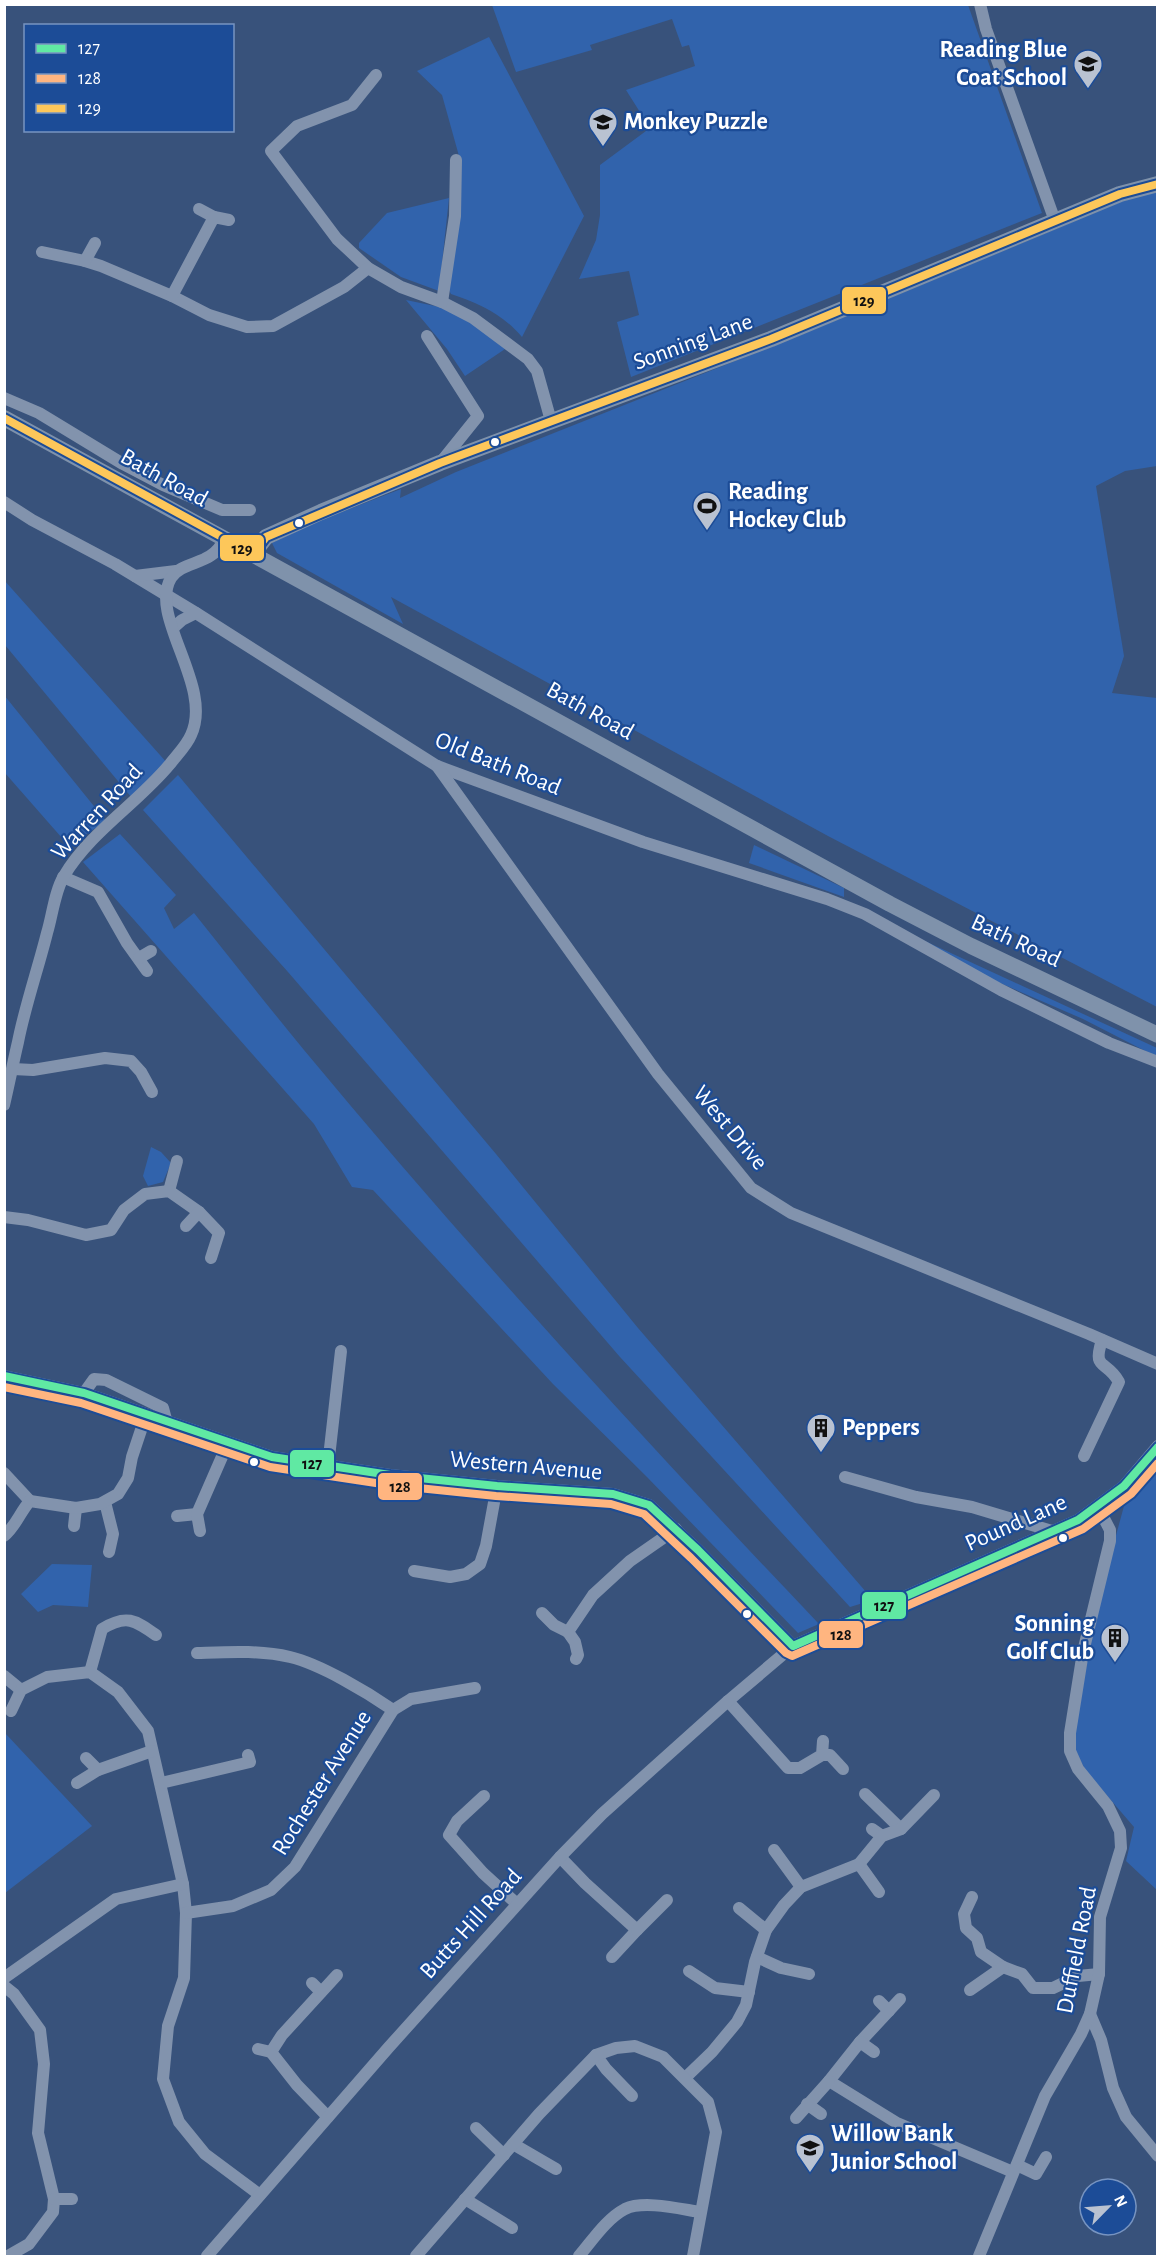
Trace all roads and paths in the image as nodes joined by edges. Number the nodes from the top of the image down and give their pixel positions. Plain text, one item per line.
1 (980, 4) edge
2 (376, 75) dead end
3 (456, 160) dead end
4 (1158, 184) edge
5 (199, 209) dead end
6 (214, 217) junction
7 (229, 220) dead end
8 (1055, 221) junction
9 (95, 243) dead end
10 (42, 252) dead end
11 (85, 261) junction
12 (368, 268) junction
13 (172, 296) junction
14 (442, 302) junction
15 (427, 336) dead end
16 (4, 398) edge
17 (39, 413) junction
18 (4, 418) edge
19 (552, 421) junction
20 (31, 431) junction
21 (440, 463) junction
22 (4, 502) edge
23 (250, 510) dead end
24 (225, 539) junction
25 (253, 554) junction
26 (177, 572) junction
27 (135, 576) junction
28 (167, 596) junction
29 (196, 614) junction
30 (173, 627) junction
31 (436, 766) junction
32 (63, 877) junction
33 (890, 904) junction
34 (878, 922) junction
35 (151, 951) dead end
36 (139, 958) junction
37 (147, 971) dead end
38 (1158, 1035) edge
39 (1158, 1062) edge
40 (13, 1069) junction
41 (152, 1092) dead end
42 (4, 1105) edge
43 (177, 1161) dead end
44 (169, 1191) junction
45 (199, 1212) junction
46 (4, 1217) edge
47 (186, 1226) dead end
48 (211, 1258) dead end
49 (1102, 1340) junction
50 (341, 1351) dead end
51 (1158, 1364) edge
52 (4, 1376) edge
53 (84, 1393) junction
54 (147, 1415) junction
55 (167, 1423) junction
56 (228, 1443) junction
57 (1158, 1446) edge
58 (1084, 1456) dead end
59 (328, 1466) junction
60 (4, 1473) edge
61 (845, 1477) dead end
62 (498, 1486) junction
63 (30, 1501) junction
64 (105, 1502) junction
65 (1098, 1507) junction
66 (76, 1508) junction
67 (197, 1514) junction
68 (177, 1516) dead end
69 (74, 1526) dead end
70 (676, 1529) junction
71 (200, 1531) dead end
72 (1052, 1531) junction
73 (4, 1536) edge
74 (109, 1552) dead end
75 (414, 1571) dead end
76 (542, 1613) dead end
77 (568, 1632) junction
78 (156, 1635) dead end
79 (793, 1646) junction
80 (197, 1653) dead end
81 (576, 1659) dead end
82 (90, 1672) junction
83 (4, 1676) edge
84 (475, 1688) dead end
85 (21, 1690) junction
86 (728, 1701) junction
87 (393, 1710) junction
88 (11, 1711) dead end
89 (823, 1741) dead end
90 (152, 1751) junction
91 (822, 1755) junction
92 (86, 1758) dead end
93 (250, 1763) dead end
94 (843, 1769) dead end
95 (98, 1770) junction
96 (77, 1783) dead end
97 (161, 1783) junction
98 (865, 1794) dead end
99 (934, 1795) dead end
100 (484, 1796) dead end
101 (901, 1829) junction
102 (774, 1850) dead end
103 (560, 1857) junction
104 (859, 1864) junction
105 (183, 1884) junction
106 (801, 1887) junction
107 (879, 1892) dead end
108 (972, 1897) dead end
109 (667, 1900) dead end
110 (517, 1904) junction
111 (739, 1908) dead end
112 (186, 1913) junction
113 (637, 1930) junction
114 (766, 1930) junction
115 (612, 1957) dead end
116 (757, 1957) junction
117 (1004, 1967) junction
118 (689, 1971) dead end
119 (809, 1974) dead end
120 (1099, 1974) junction
121 (337, 1975) dead end
122 (4, 1978) edge
123 (4, 1986) edge
124 (970, 1990) dead end
125 (749, 1992) junction
126 (900, 1999) dead end
127 (879, 2001) dead end
128 (889, 2011) junction
129 (1090, 2014) junction
130 (860, 2042) junction
131 (874, 2052) dead end
132 (596, 2055) junction
133 (685, 2078) junction
134 (830, 2081) junction
135 (632, 2096) dead end
136 (807, 2104) junction
137 (821, 2114) dead end
138 (328, 2117) junction
139 (796, 2118) dead end
140 (476, 2128) dead end
141 (513, 2144) junction
142 (504, 2155) junction
143 (1158, 2156) edge
144 (1046, 2157) dead end
145 (556, 2169) dead end
146 (1015, 2169) junction
147 (260, 2194) junction
148 (54, 2199) junction
149 (72, 2199) dead end
150 (465, 2199) junction
151 (700, 2212) junction
152 (512, 2228) dead end
153 (8, 2256) edge
154 (207, 2256) edge
155 (416, 2256) edge
156 (579, 2256) edge
157 (693, 2256) edge
158 (979, 2256) edge

1 - 8 street
2 - 12 street
3 - 14 street
4 - 8 main road, Sonning Lane
5 - 6 street
6 - 7 street
6 - 13 street
8 - 19 main road, Sonning Lane
9 - 11 street
10 - 11 street
11 - 13 street
12 - 13 street
12 - 14 street
14 - 19 street
15 - 21 street
16 - 17 street
17 - 20 street
17 - 23 street
18 - 20 main road, Bath Road
19 - 21 main road, Sonning Lane
20 - 24 main road, Bath Road
21 - 25 main road, Sonning Lane
22 - 27 street, Old Bath Road
24 - 25 main road, Bath Road
24 - 26 street
25 - 33 main road, Bath Road
26 - 27 street
26 - 28 street
27 - 28 street, Old Bath Road
28 - 29 street, Old Bath Road
28 - 30 street, Warren Road
29 - 30 street
29 - 31 street, Old Bath Road
30 - 32 street, Warren Road
31 - 34 street, Old Bath Road
31 - 49 street, West Drive
32 - 36 street
32 - 40 street, Warren Road
33 - 34 street
33 - 38 main road, Bath Road
34 - 39 street, Old Bath Road
35 - 36 street
36 - 37 street
40 - 41 street
40 - 42 street, Warren Road
43 - 44 street
44 - 45 street
44 - 46 street
45 - 47 street
45 - 48 street
49 - 51 street, West Drive
49 - 58 street
50 - 59 street
52 - 53 street, Western Avenue
53 - 54 street, Western Avenue
53 - 55 street
54 - 55 street, Western Avenue
54 - 64 street
55 - 56 street, Western Avenue
56 - 59 street, Western Avenue
56 - 67 street
57 - 65 street, Pound Lane
59 - 62 street, Western Avenue
60 - 63 street
61 - 72 street
62 - 70 street, Western Avenue
62 - 75 street
63 - 66 street
63 - 73 street
64 - 66 street
64 - 74 street
65 - 72 street, Pound Lane
65 - 120 street, Duffield Road
66 - 69 street
67 - 68 street
67 - 71 street
70 - 77 street
70 - 79 street, Western Avenue
72 - 79 street, Pound Lane
76 - 77 street
77 - 81 street
78 - 82 street
79 - 86 street, Butts Hill Road
80 - 87 street, Rochester Avenue
82 - 85 street
82 - 90 street
83 - 85 street
84 - 87 street, Rochester Avenue
85 - 88 street
86 - 91 street
86 - 103 street, Butts Hill Road
87 - 112 street, Rochester Avenue
89 - 91 street
90 - 95 street
90 - 97 street
91 - 94 street
92 - 95 street
93 - 97 street
95 - 96 street
97 - 105 street
98 - 101 street
99 - 101 street
100 - 110 street
101 - 104 street
102 - 106 street
103 - 110 street, Butts Hill Road
103 - 113 street
104 - 106 street
104 - 107 street
105 - 112 street
105 - 122 street
106 - 114 street
108 - 117 street
109 - 113 street
110 - 138 street, Butts Hill Road
111 - 114 street
112 - 147 street
113 - 115 street
114 - 116 street
116 - 119 street
116 - 125 street
117 - 120 street
117 - 124 street
118 - 125 street
120 - 129 street, Duffield Road
121 - 138 street
123 - 148 street
125 - 133 street
126 - 128 street
127 - 128 street
128 - 130 street
129 - 143 street
129 - 146 street, Duffield Road
130 - 131 street
130 - 134 street
132 - 133 street
132 - 135 street
132 - 141 street
133 - 151 street
134 - 136 street
134 - 146 street
136 - 137 street
136 - 139 street
138 - 147 street, Butts Hill Road
140 - 142 street
141 - 142 street
141 - 145 street
142 - 150 street
144 - 146 street
146 - 158 street, Duffield Road
147 - 154 street, Butts Hill Road
148 - 149 street
148 - 153 street
150 - 152 street
150 - 155 street
151 - 156 street
151 - 157 street

